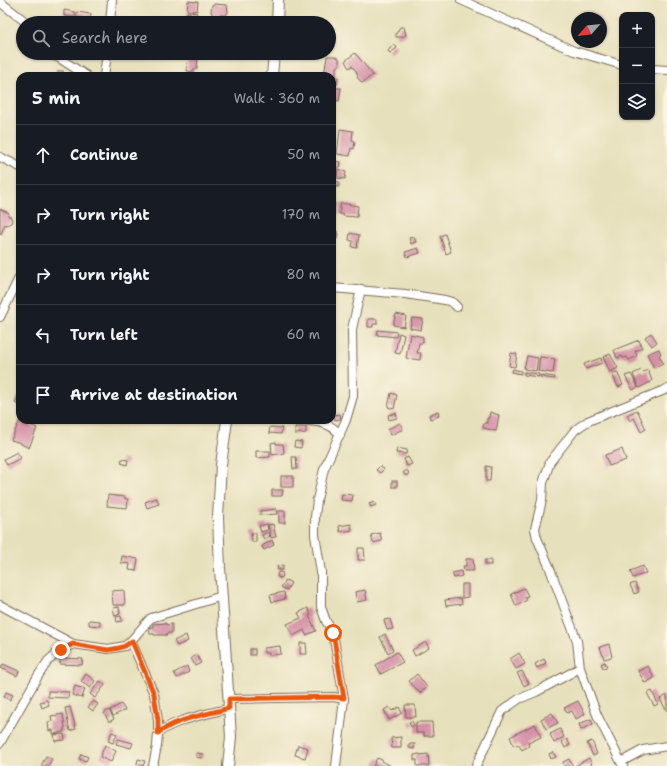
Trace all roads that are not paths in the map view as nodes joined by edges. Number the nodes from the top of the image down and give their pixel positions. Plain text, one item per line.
1 (112, 0) edge
2 (278, 0) edge
3 (461, 0) edge
4 (0, 2) edge
5 (17, 16) edge
6 (111, 16) edge
7 (277, 16) edge
8 (62, 60) edge
9 (106, 60) edge
10 (273, 60) edge
11 (619, 64) edge
12 (655, 69) edge
13 (667, 70) edge
14 (81, 72) edge
15 (105, 72) edge
16 (272, 72) edge
17 (0, 157) edge
18 (16, 165) edge
19 (16, 284) edge
20 (336, 288) edge
21 (361, 289) junction
22 (457, 307) dead end
23 (0, 317) edge
24 (667, 389) edge
25 (226, 424) edge
26 (324, 424) edge
27 (340, 435) junction
28 (222, 596) junction
29 (0, 605) edge
30 (132, 641) junction
31 (73, 644) junction
32 (580, 668) junction
33 (344, 698) junction
34 (229, 703) junction
35 (158, 733) junction
36 (0, 742) edge
37 (667, 746) edge
38 (622, 764) edge
39 (153, 766) edge
40 (228, 766) edge
41 (336, 766) edge
42 (476, 766) edge

1 - 6 street
2 - 7 street
3 - 11 street
4 - 5 street
8 - 14 street
9 - 15 street
10 - 16 street
12 - 13 street
17 - 18 street
19 - 23 street
20 - 21 street
21 - 22 street
21 - 27 street
24 - 32 street
25 - 28 street
26 - 27 street
27 - 33 street
28 - 30 street
28 - 34 street
29 - 31 street
30 - 31 street
30 - 35 street
31 - 36 street
32 - 38 street
32 - 42 street
33 - 34 street
33 - 41 street
34 - 35 street
34 - 40 street
35 - 39 street
37 - 38 street

